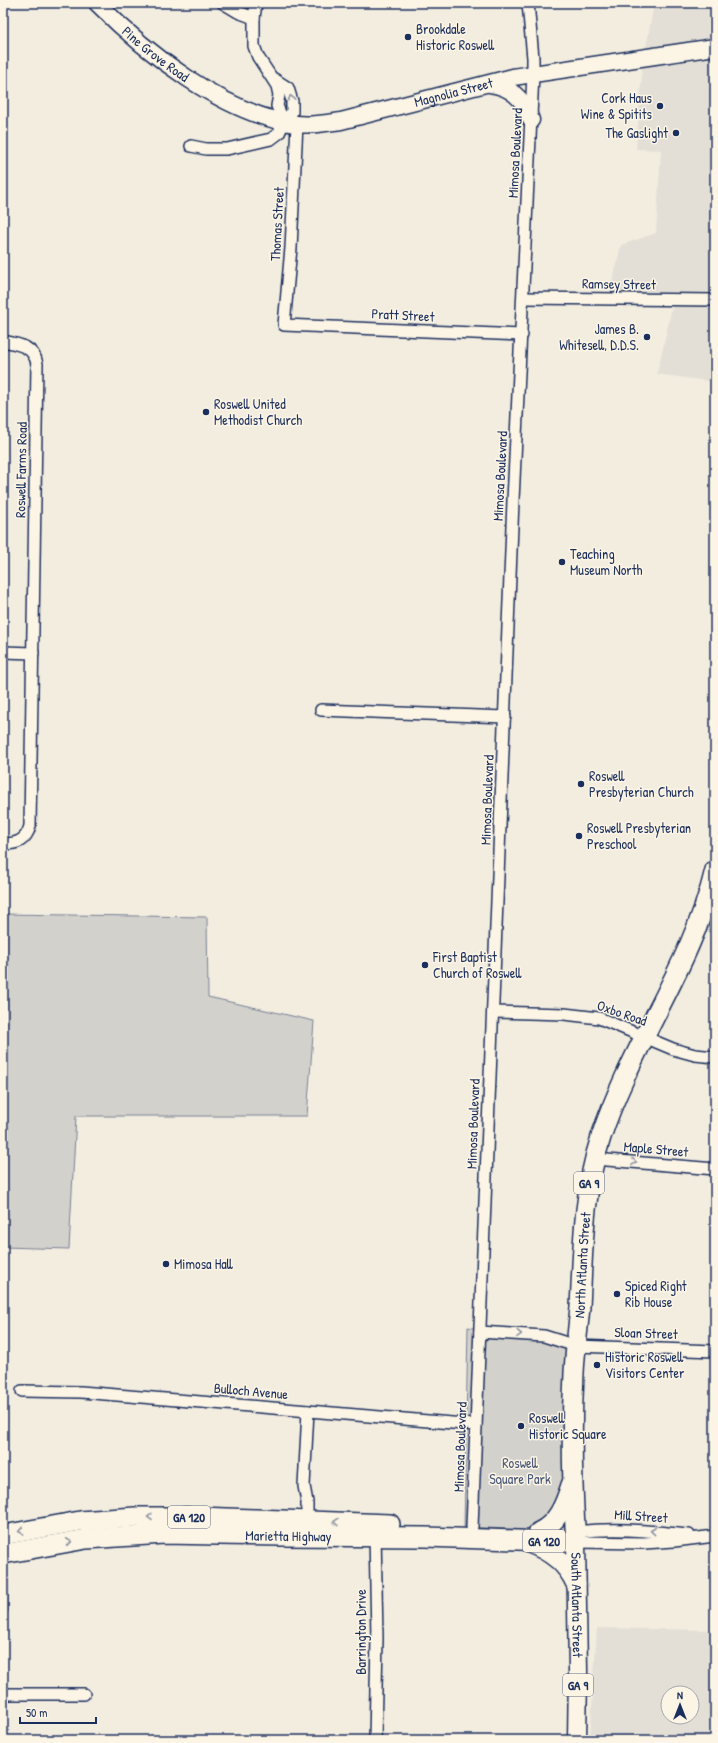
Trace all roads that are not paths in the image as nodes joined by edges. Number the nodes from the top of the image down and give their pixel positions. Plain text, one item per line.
1 (97, 3) edge
2 (224, 3) edge
3 (256, 3) edge
4 (528, 3) edge
5 (254, 18) junction
6 (715, 47) edge
7 (533, 74) junction
8 (274, 79) junction
9 (486, 84) junction
10 (199, 86) joint
11 (531, 120) junction
12 (290, 123) junction
13 (190, 146) dead end
14 (523, 298) junction
15 (715, 300) edge
16 (284, 325) joint
17 (522, 335) junction
18 (3, 341) edge
19 (3, 652) edge
20 (33, 653) junction
21 (321, 710) dead end
22 (505, 716) junction
23 (3, 844) edge
24 (715, 870) edge
25 (493, 1012) junction
26 (645, 1036) junction
27 (715, 1057) edge
28 (595, 1159) junction
29 (715, 1169) edge
30 (480, 1332) junction
31 (576, 1346) junction
32 (715, 1351) edge
33 (22, 1391) dead end
34 (308, 1411) junction
35 (476, 1424) junction
36 (573, 1478) junction
37 (307, 1521) junction
38 (472, 1527) junction
39 (375, 1530) junction
40 (539, 1532) junction
41 (3, 1535) edge
42 (710, 1536) edge
43 (575, 1537) junction
44 (512, 1539) junction
45 (3, 1554) edge
46 (576, 1584) junction
47 (3, 1694) edge
48 (84, 1694) dead end
49 (375, 1740) edge
50 (577, 1740) edge

1 - 10 main road, Pine Grove Road
2 - 5 street
3 - 5 street
4 - 7 street, Mimosa Boulevard
5 - 8 street
6 - 7 main road, Magnolia Street
7 - 9 main road, Magnolia Street
7 - 11 street, Mimosa Boulevard
8 - 12 street
12 -> 8 street
9 - 11 main road
9 - 12 main road, Magnolia Street
10 - 12 main road, Magnolia Street
11 - 14 street, Mimosa Boulevard
12 - 13 street
12 - 16 street, Thomas Street
14 - 15 street, Ramsey Street
14 - 17 street, Mimosa Boulevard
16 - 17 street, Pratt Street
17 - 22 street, Mimosa Boulevard
18 - 20 street, Roswell Farms Road
19 - 20 street
20 - 23 street, Roswell Farms Road
21 - 22 street
22 - 25 street, Mimosa Boulevard
24 - 26 highway, North Atlanta Street / GA 9
25 - 26 street, Oxbo Road
25 - 30 street, Mimosa Boulevard
26 - 27 street, Oxbo Road
26 - 28 highway, North Atlanta Street / GA 9
28 -> 29 street, Maple Street
28 - 31 highway, North Atlanta Street / GA 9
30 -> 31 street, Sloan Street
30 - 35 street, Mimosa Boulevard
31 - 32 street, Sloan Street
31 - 36 highway, North Atlanta Street / GA 9
33 - 34 street, Bulloch Avenue
34 - 35 street, Bulloch Avenue
34 - 37 street
35 - 38 street, Mimosa Boulevard
36 - 40 highway
36 - 43 highway, North Atlanta Street / GA 9
39 -> 37 highway, Marietta Highway / GA 120
37 -> 41 highway, Marietta Highway / GA 120
38 - 39 highway, Marietta Highway / GA 120
38 - 40 highway, Marietta Highway / GA 120
39 - 44 highway, Marietta Highway / GA 120
45 -> 39 highway, Marietta Highway / GA 120
39 - 49 street, Barrington Drive
40 - 43 highway, Marietta Highway
42 - 43 street, Mill Street
43 - 44 highway, Marietta Highway / GA 120
43 - 46 main road, South Atlanta Street / GA 9
44 - 46 highway
46 - 50 main road, South Atlanta Street / GA 9
47 - 48 street

